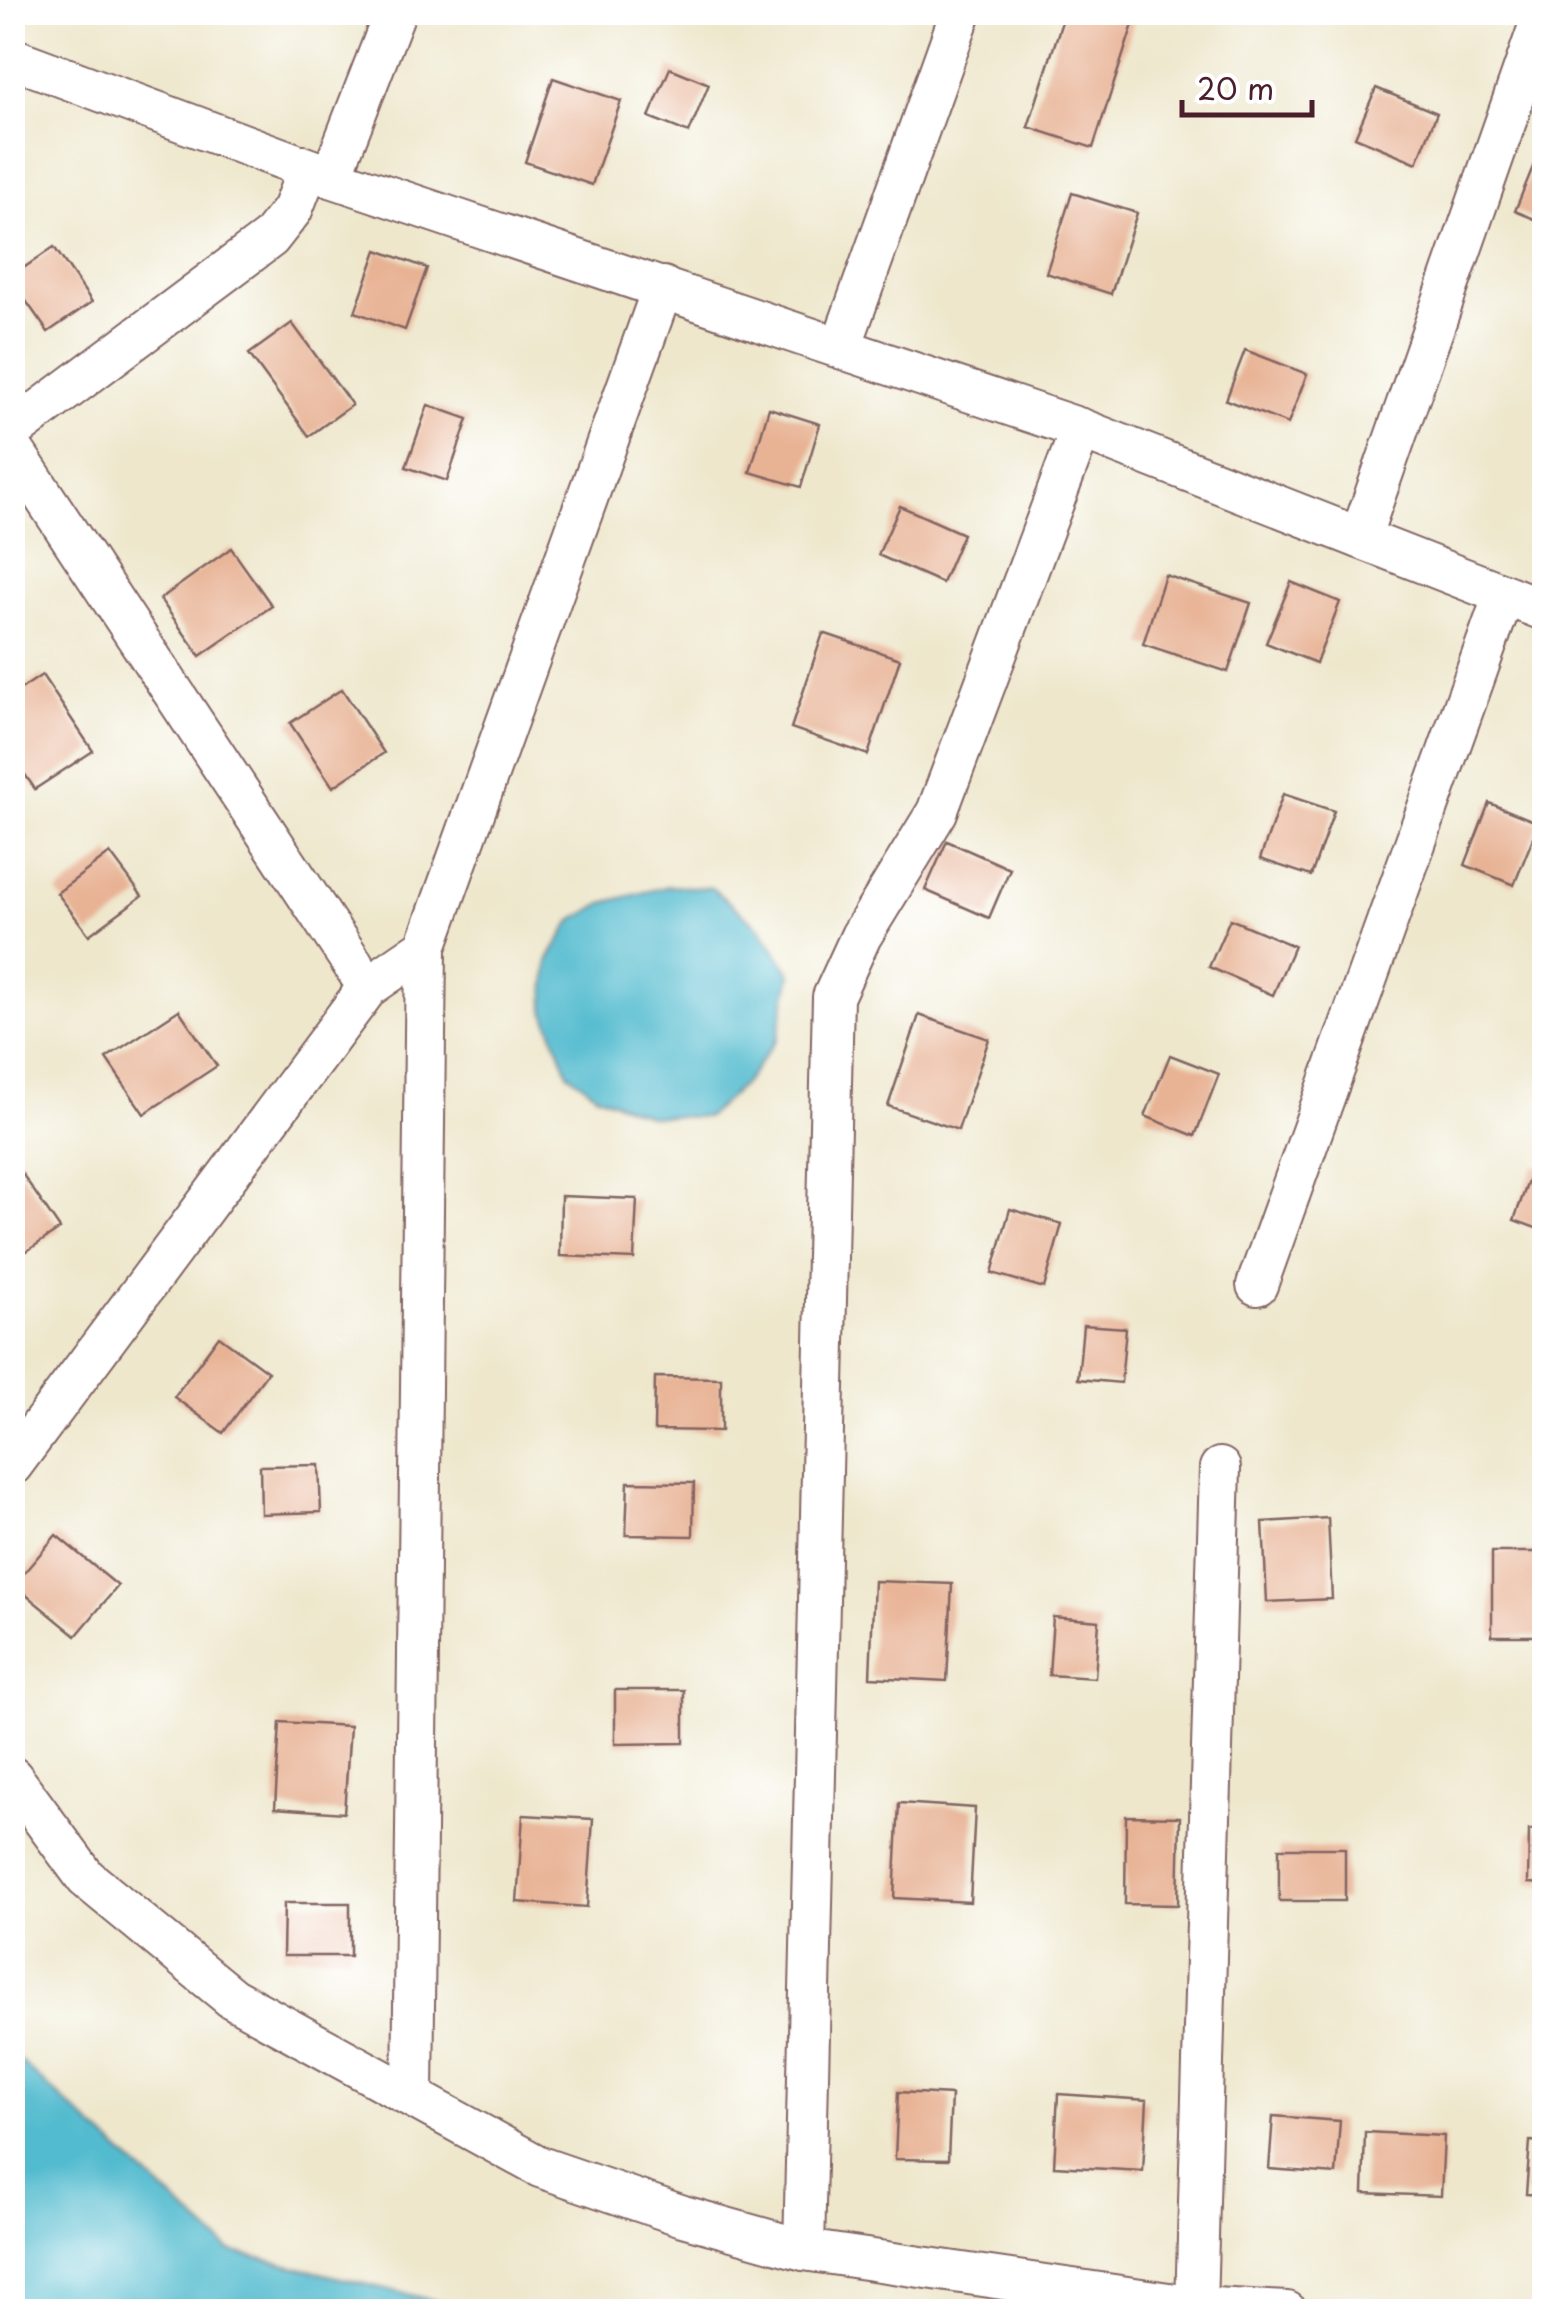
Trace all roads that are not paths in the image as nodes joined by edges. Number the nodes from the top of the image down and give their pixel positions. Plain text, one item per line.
1 (395, 12) edge
2 (962, 12) edge
3 (1544, 12) edge
4 (12, 58) edge
5 (320, 173) junction
6 (663, 287) junction
7 (841, 347) junction
8 (1081, 428) junction
9 (12, 430) edge
10 (12, 448) edge
11 (1360, 538) junction
12 (1504, 595) junction
13 (1544, 610) edge
14 (426, 947) junction
15 (368, 987) junction
16 (1257, 1285) dead end
17 (12, 1466) edge
18 (1220, 1468) dead end
19 (12, 1778) edge
20 (413, 2096) junction
21 (804, 2250) junction
22 (1196, 2307) junction
23 (1287, 2312) edge

1 - 5 street
2 - 7 street
3 - 11 street
4 - 5 street
5 - 6 street
5 - 9 street
6 - 7 street
6 - 14 street
7 - 8 street
8 - 11 street
8 - 21 street
10 - 15 street
11 - 12 street
12 - 13 street
12 - 16 street
14 - 15 street
14 - 20 street
15 - 17 street
18 - 22 street
19 - 20 street
20 - 21 street
21 - 22 street
22 - 23 street

